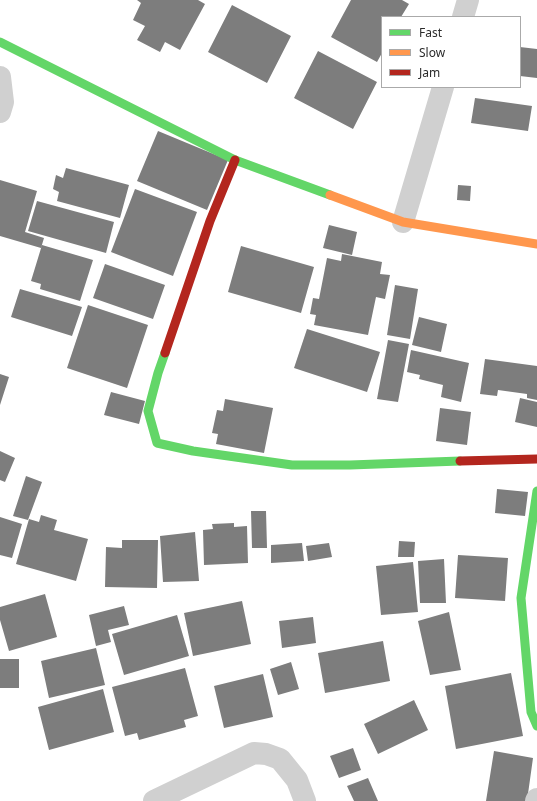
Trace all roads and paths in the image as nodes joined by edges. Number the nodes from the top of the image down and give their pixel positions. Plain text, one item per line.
1 (468, 0) edge
2 (463, 16) edge
3 (0, 42) edge
4 (0, 77) edge
5 (443, 88) edge
6 (0, 112) edge
7 (235, 160) junction
8 (403, 222) junction
9 (537, 244) edge
10 (537, 459) edge
11 (537, 491) edge
12 (537, 726) edge
13 (154, 801) edge
14 (305, 801) edge

1 - 2 street
3 - 7 street
4 - 6 street
5 - 8 street
7 - 8 street
7 - 10 street
8 - 9 street
11 - 12 street
13 - 14 street

